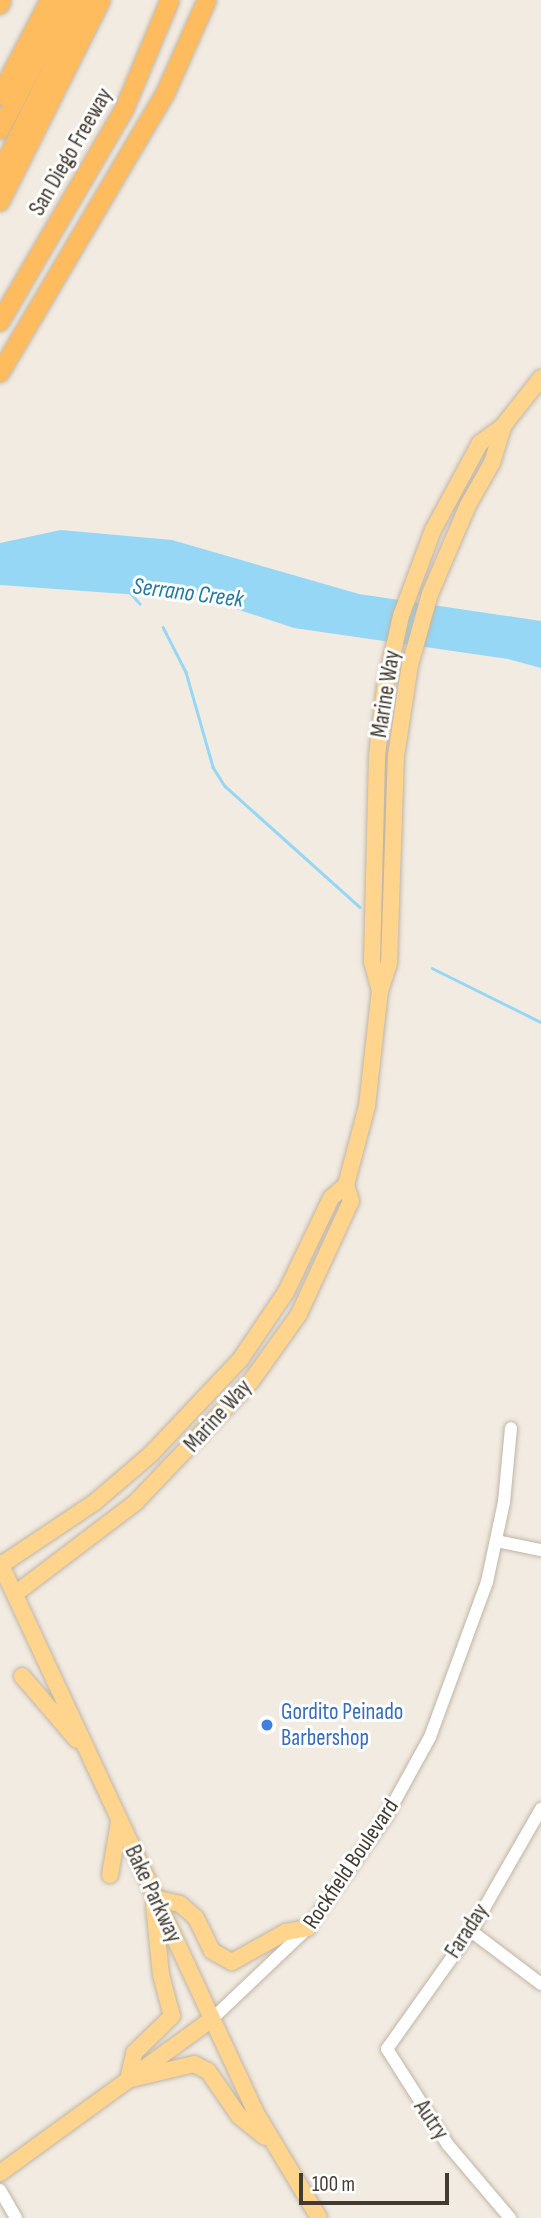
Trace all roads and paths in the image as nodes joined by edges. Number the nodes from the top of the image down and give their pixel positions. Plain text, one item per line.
1 (2, 0) edge
2 (50, 0) edge
3 (67, 0) edge
4 (79, 0) edge
5 (86, 0) edge
6 (100, 0) edge
7 (170, 0) edge
8 (207, 0) edge
9 (0, 5) edge
10 (0, 96) edge
11 (0, 130) edge
12 (0, 154) edge
13 (0, 173) edge
14 (0, 202) edge
15 (0, 323) edge
16 (0, 373) edge
17 (541, 378) edge
18 (346, 1185) junction
19 (511, 1428) dead end
20 (498, 1541) junction
21 (541, 1550) edge
22 (0, 1564) edge
23 (15, 1594) junction
24 (22, 1676) dead end
25 (90, 1755) junction
26 (541, 1809) edge
27 (119, 1822) junction
28 (110, 1875) dead end
29 (154, 1898) junction
30 (308, 1928) junction
31 (471, 1931) junction
32 (541, 1984) edge
33 (212, 2019) junction
34 (387, 2049) joint
35 (128, 2080) junction
36 (270, 2140) junction
37 (0, 2173) edge
38 (0, 2190) edge
39 (16, 2218) edge
40 (319, 2218) edge
41 (510, 2218) edge

1 - 9 highway
2 - 10 highway
3 - 11 highway
4 - 12 highway
5 - 13 highway
6 - 14 highway
7 - 15 highway, San Diego Freeway
8 - 16 highway
17 - 18 main road, Marine Way
18 - 22 main road, Marine Way
18 - 23 main road, Marine Way
19 - 20 street, Rockfield Boulevard
20 - 21 street
20 - 30 street, Rockfield Boulevard
22 - 23 main road, Bake Parkway
23 - 25 main road, Bake Parkway
24 - 25 main road
25 - 27 main road, Bake Parkway
26 - 31 street, Faraday
27 - 28 main road
27 - 29 main road, Bake Parkway
29 - 30 main road
29 - 33 main road, Bake Parkway
29 - 35 main road
30 - 33 street, Rockfield Boulevard
31 - 32 street
31 - 34 street, Faraday
33 - 35 main road, Rockfield Boulevard
33 - 36 main road, Bake Parkway
34 - 41 street, Autry
35 - 36 main road
35 - 37 main road, Rockfield Boulevard
36 - 40 main road, Bake Parkway
38 - 39 street

